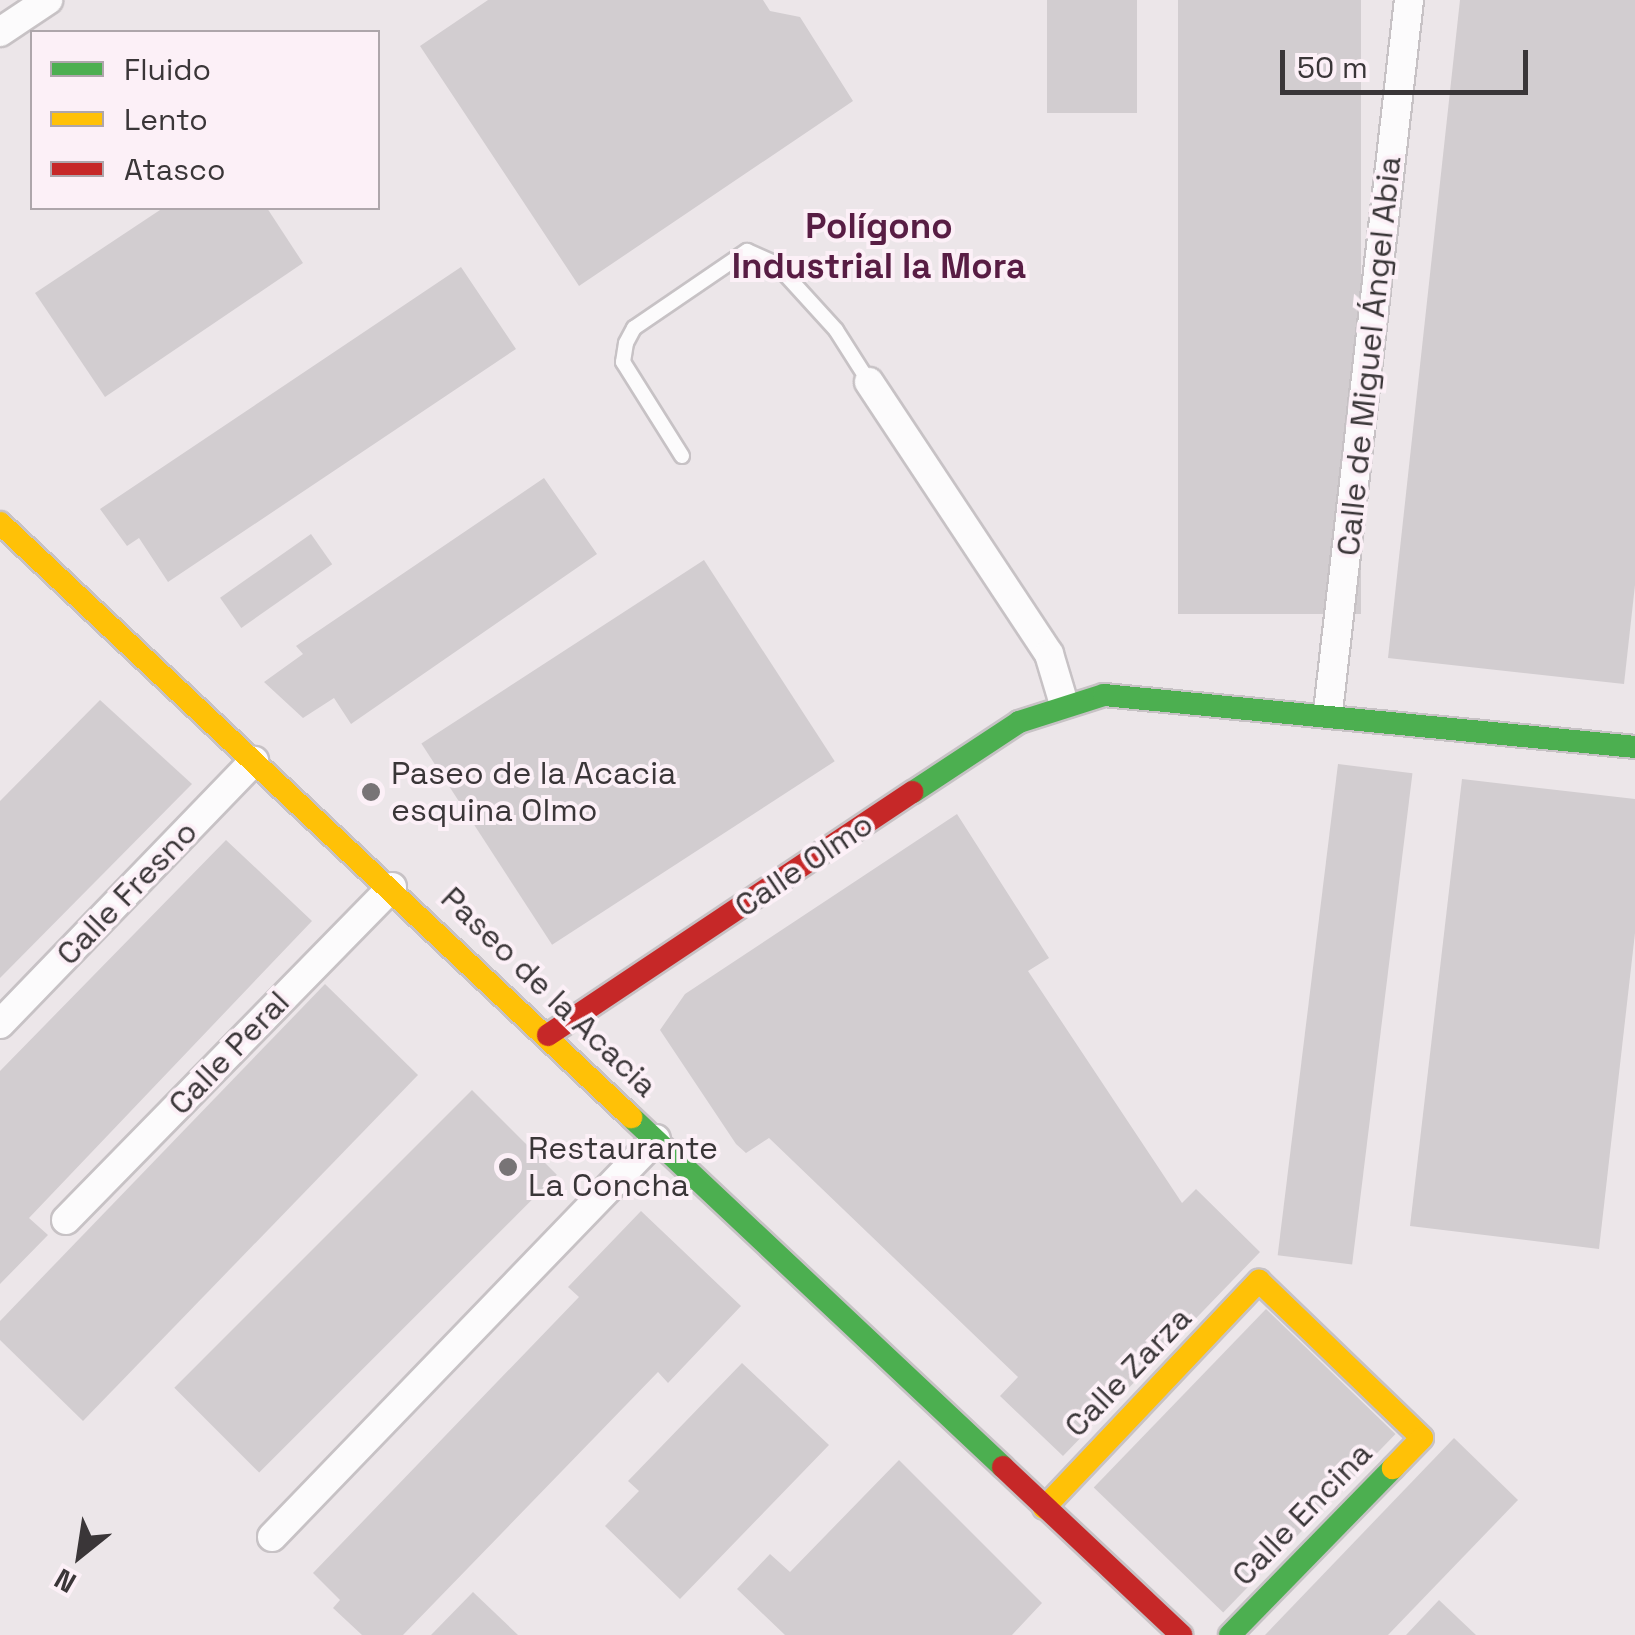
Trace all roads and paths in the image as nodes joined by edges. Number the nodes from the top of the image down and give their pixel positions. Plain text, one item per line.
1 (48, 0) edge
2 (1409, 0) edge
3 (0, 32) edge
4 (869, 382) joint
5 (682, 456) dead end
6 (0, 523) edge
7 (1064, 704) junction
8 (1328, 712) junction
9 (1635, 747) edge
10 (254, 761) junction
11 (392, 887) junction
12 (0, 1024) edge
13 (548, 1035) junction
14 (656, 1139) junction
15 (66, 1220) dead end
16 (1259, 1281) joint
17 (1044, 1508) junction
18 (272, 1537) dead end
19 (1181, 1635) edge
20 (1230, 1635) edge

1 - 3 street
2 - 8 street, Calle de Miguel Ángel Abia
4 - 5 lane
4 - 7 street
6 - 10 street, Paseo de la Acacia
7 - 8 street, Calle Olmo
7 - 13 street, Calle Olmo
8 - 9 street, Calle Olmo
10 - 11 street, Paseo de la Acacia
10 - 12 street, Calle Fresno
11 - 13 street, Paseo de la Acacia
11 - 15 street, Calle Peral
13 - 14 street, Paseo de la Acacia
14 - 17 street, Paseo de la Acacia
14 - 18 street
16 - 17 street, Calle Zarza
16 - 20 street, Calle Encina
17 - 19 street, Paseo de la Acacia

